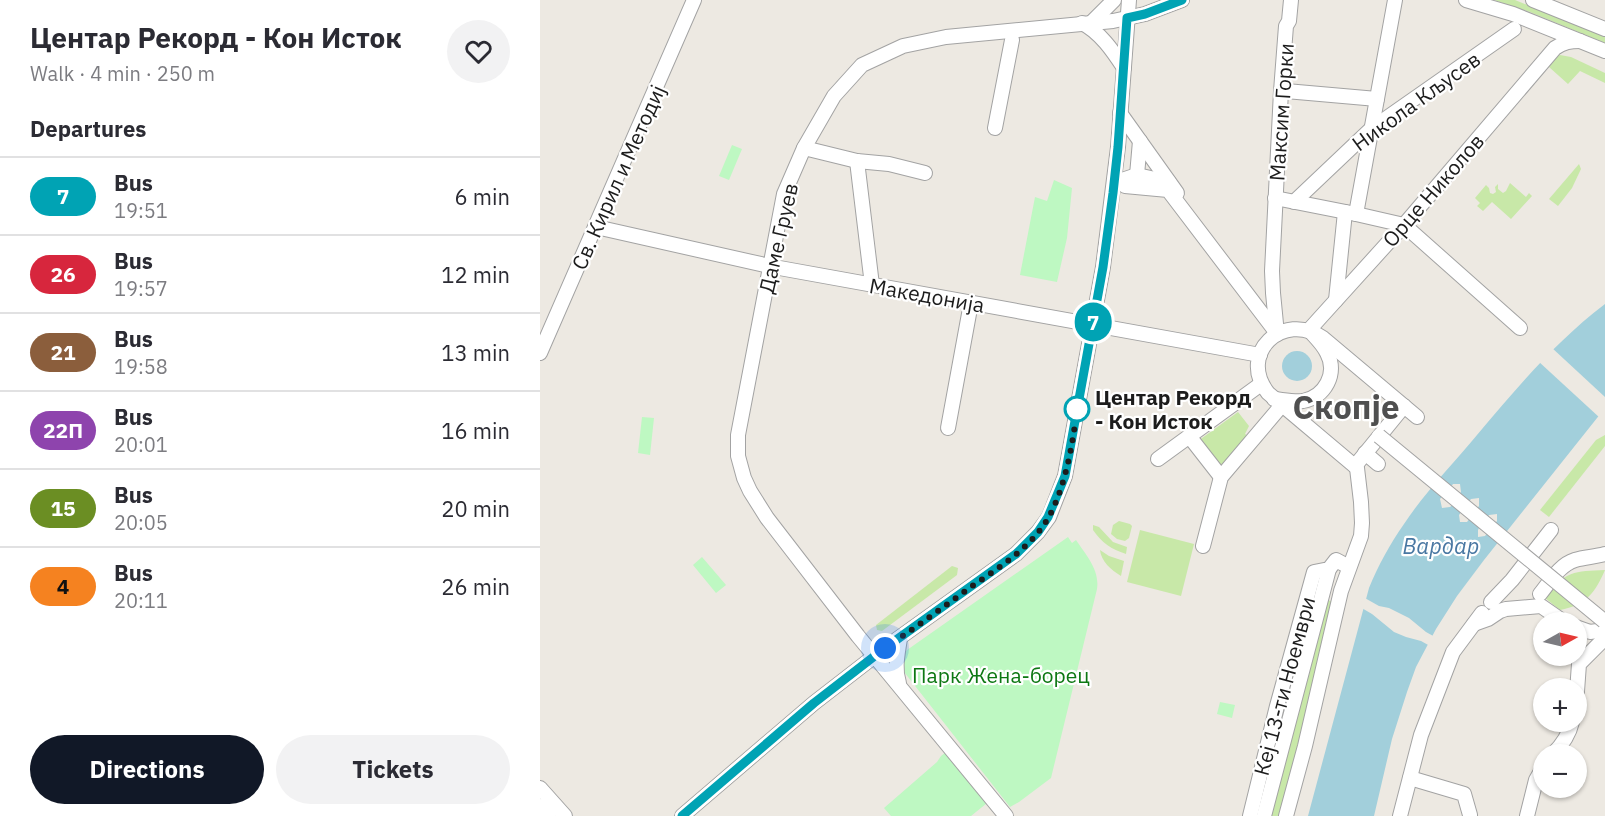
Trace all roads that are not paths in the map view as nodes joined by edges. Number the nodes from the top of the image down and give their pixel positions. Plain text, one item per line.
1 (694, 0) edge
2 (1114, 0) edge
3 (1129, 0) edge
4 (1182, 0) edge
5 (1288, 0) edge
6 (1395, 0) edge
7 (1466, 0) edge
8 (1533, 0) edge
9 (1127, 18) junction
10 (1087, 23) junction
11 (1545, 27) junction
12 (1514, 29) dead end
13 (1605, 29) edge
14 (1012, 40) dead end
15 (1580, 41) junction
16 (1555, 48) junction
17 (1605, 51) edge
18 (1124, 68) junction
19 (1284, 91) junction
20 (1377, 99) junction
21 (1120, 113) junction
22 (1392, 113) junction
23 (995, 128) dead end
24 (1371, 129) junction
25 (1140, 141) junction
26 (804, 148) junction
27 (857, 161) junction
28 (925, 173) dead end
29 (1137, 175) junction
30 (1169, 182) junction
31 (1119, 185) junction
32 (1275, 198) junction
33 (1294, 202) junction
34 (1351, 213) junction
35 (1404, 225) junction
36 (596, 227) junction
37 (770, 266) junction
38 (1241, 279) dead end
39 (872, 285) junction
40 (1336, 300) junction
41 (971, 303) junction
42 (1092, 325) junction
43 (1520, 328) dead end
44 (1309, 330) junction
45 (1277, 334) junction
46 (540, 353) edge
47 (1260, 355) junction
48 (1262, 384) junction
49 (1278, 402) junction
50 (1404, 406) junction
51 (1418, 417) dead end
52 (948, 428) dead end
53 (1189, 436) junction
54 (1379, 436) junction
55 (1365, 453) junction
56 (1158, 459) dead end
57 (1378, 464) dead end
58 (1355, 466) junction
59 (1221, 477) junction
60 (1551, 530) dead end
61 (1203, 546) dead end
62 (1605, 554) edge
63 (1349, 567) junction
64 (1329, 569) junction
65 (1540, 594) dead end
66 (1550, 612) edge
67 (1482, 613) junction
68 (1605, 624) edge
69 (1587, 631) edge
70 (858, 636) junction
71 (900, 638) junction
72 (1605, 638) edge
73 (875, 657) junction
74 (858, 669) junction
75 (1578, 678) edge
76 (900, 687) junction
77 (1410, 777) junction
78 (1533, 792) edge
79 (546, 802) edge
80 (565, 816) edge
81 (682, 816) edge
82 (1006, 816) edge
83 (1250, 816) edge
84 (1264, 816) edge
85 (1286, 816) edge
86 (1400, 816) edge
87 (1471, 816) edge
88 (1527, 816) edge

1 - 36 street, Св. Кирил и Методиј
2 - 10 street
3 - 9 street
4 - 9 street, Даме Груев
5 - 19 street, Максим Горки
6 - 20 street
7 - 11 street
8 - 13 street
9 - 10 street, Даме Груев
9 - 18 street
10 - 18 street
10 - 26 street, Даме Груев
11 - 15 street
11 - 16 street
12 - 22 street, Никола Кљусев
14 - 23 street
15 - 16 street
15 - 17 street
16 - 35 street, Орце Николов
18 - 21 street
19 - 20 street
19 - 32 street, Максим Горки
20 - 22 street
20 - 24 street
21 - 25 street
21 - 31 street
22 - 24 street, Никола Кљусев
24 - 33 street, Никола Кљусев
24 - 34 street
25 - 29 street
25 - 30 street
26 - 27 street
26 - 37 street, Даме Груев
27 - 28 street
27 - 39 street
29 - 30 street
29 - 31 street
30 - 38 street
31 - 42 street
31 - 45 street
32 - 33 street, Максим Горки
32 - 45 street, Максим Горки
33 - 34 street, Максим Горки
34 - 35 street, Максим Горки
34 - 40 street
35 - 40 street, Орце Николов
35 - 43 street, Максим Горки
36 - 37 street, Македонија
36 - 46 street, Св. Кирил и Методиј
37 - 39 street, Македонија
37 - 70 street, Даме Груев
39 - 41 street, Македонија
40 - 44 street, Орце Николов
41 - 42 street, Македонија
41 - 52 street
42 - 47 street, Македонија
42 - 71 street
44 - 45 street
44 - 49 street
44 - 50 street
45 - 47 street
47 - 48 street
48 - 49 street
48 - 53 street
49 - 58 street
49 - 59 street
50 - 51 street
50 - 54 street
53 - 56 street
53 - 59 street
54 - 55 street
54 - 68 street, bridge
55 - 57 street
55 - 58 street
58 - 63 street, Кеј 13-ти Ноември
59 - 61 street
60 - 67 street
62 - 65 street
63 - 64 street
63 - 85 street, Кеј 13-ти Ноември
64 - 83 street, Кеј 13-ти Ноември
64 - 84 street, Кеј 13-ти Ноември
66 - 67 street
67 - 77 street
68 - 69 street
70 - 73 street, Даме Груев
70 - 74 street
71 - 73 street
71 - 76 street
72 - 75 street
73 - 74 street
73 - 76 street, Даме Груев
74 - 81 street
76 - 82 street, Даме Груев
77 - 86 street
77 - 87 street
78 - 88 street
79 - 80 street

